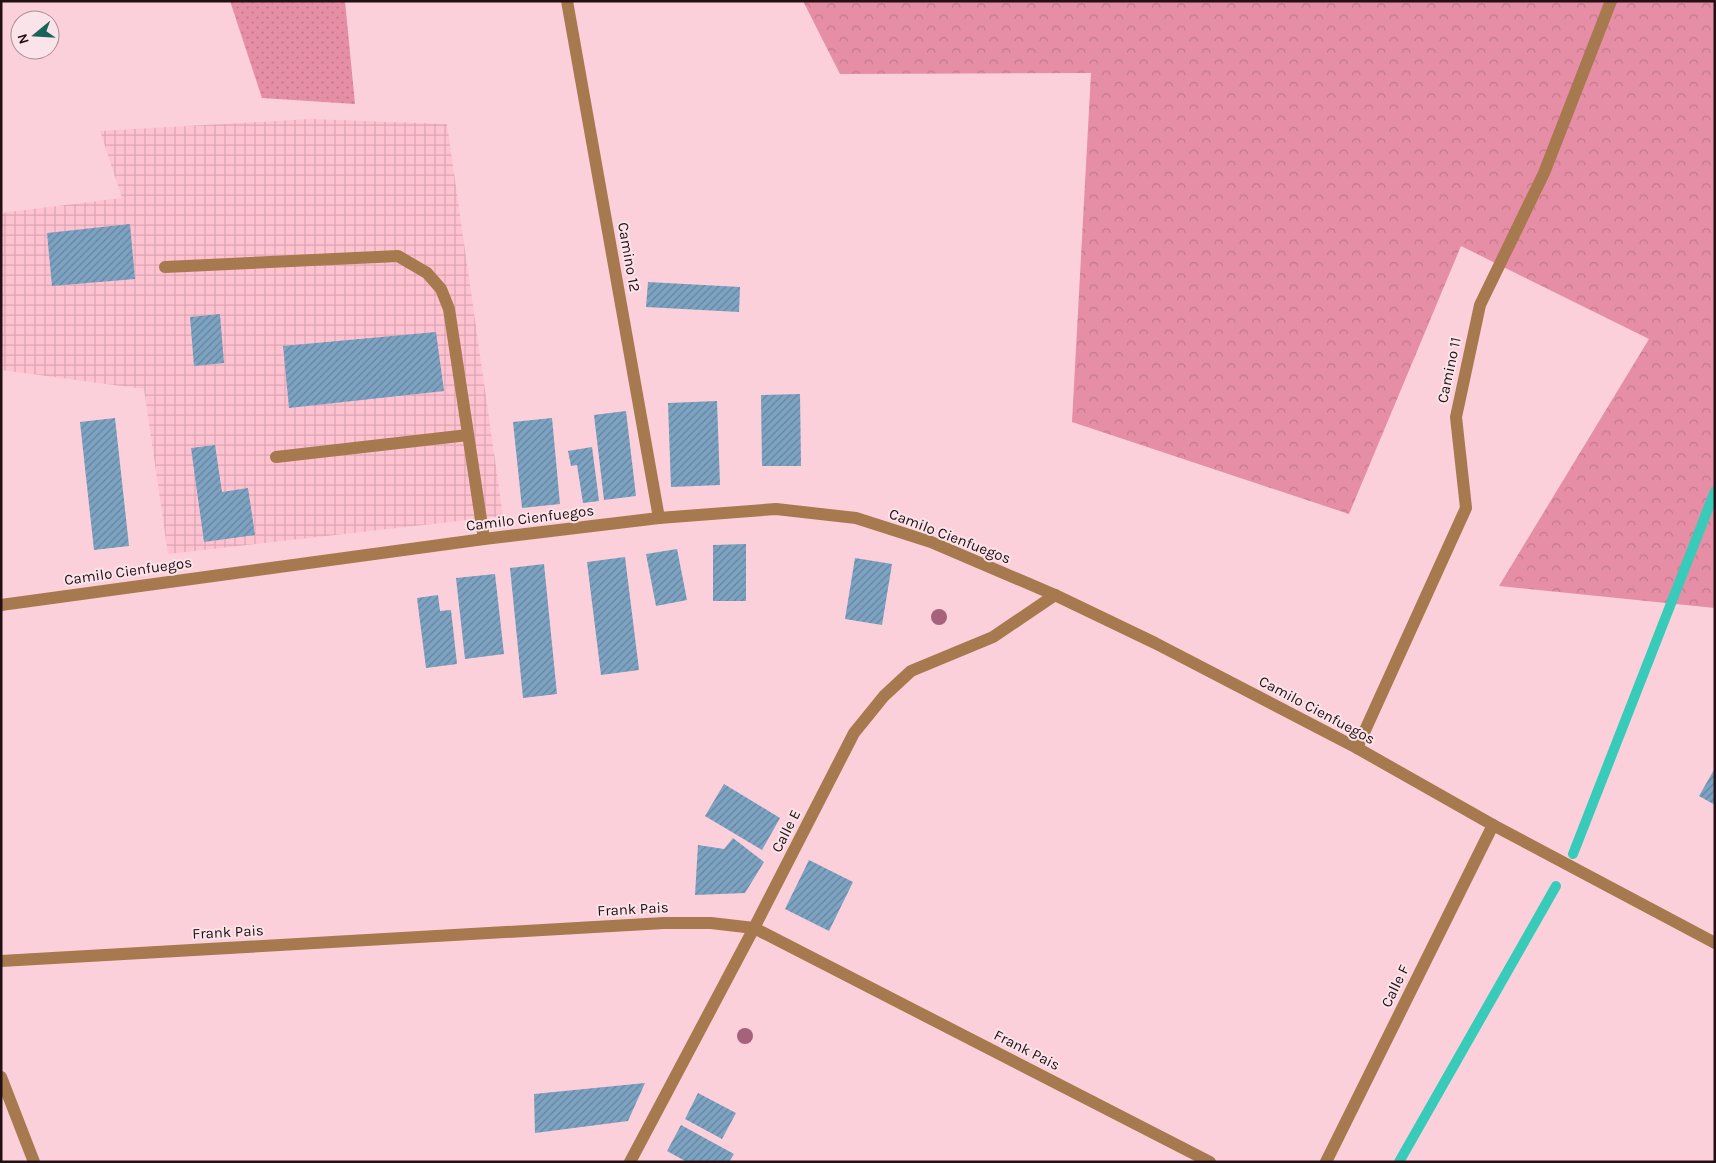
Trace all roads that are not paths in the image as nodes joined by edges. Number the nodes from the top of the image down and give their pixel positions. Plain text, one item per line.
1 (567, 1) edge
2 (1611, 1) edge
3 (165, 267) dead end
4 (468, 435) junction
5 (276, 457) dead end
6 (659, 518) junction
7 (484, 539) junction
8 (1055, 596) junction
9 (1, 604) edge
10 (1357, 748) junction
11 (1493, 824) junction
12 (754, 928) junction
13 (1715, 943) edge
14 (1, 961) edge
15 (1, 1078) edge
16 (34, 1162) edge
17 (630, 1162) edge
18 (1210, 1162) edge
19 (1326, 1162) edge

1 - 6 street, Camino 12
2 - 10 street, Camino 11
3 - 4 street
4 - 5 street
4 - 7 street
6 - 7 street, Camilo Cienfuegos
6 - 8 street, Camilo Cienfuegos
7 - 9 street, Camilo Cienfuegos
8 - 10 street, Camilo Cienfuegos
8 - 12 street, Calle E
10 - 11 street, Camilo Cienfuegos
11 - 13 street, Camilo Cienfuegos
11 - 19 street, Calle F
12 - 14 street, Frank Pais
12 - 17 street, Calle E
12 - 18 street, Frank Pais
15 - 16 street

